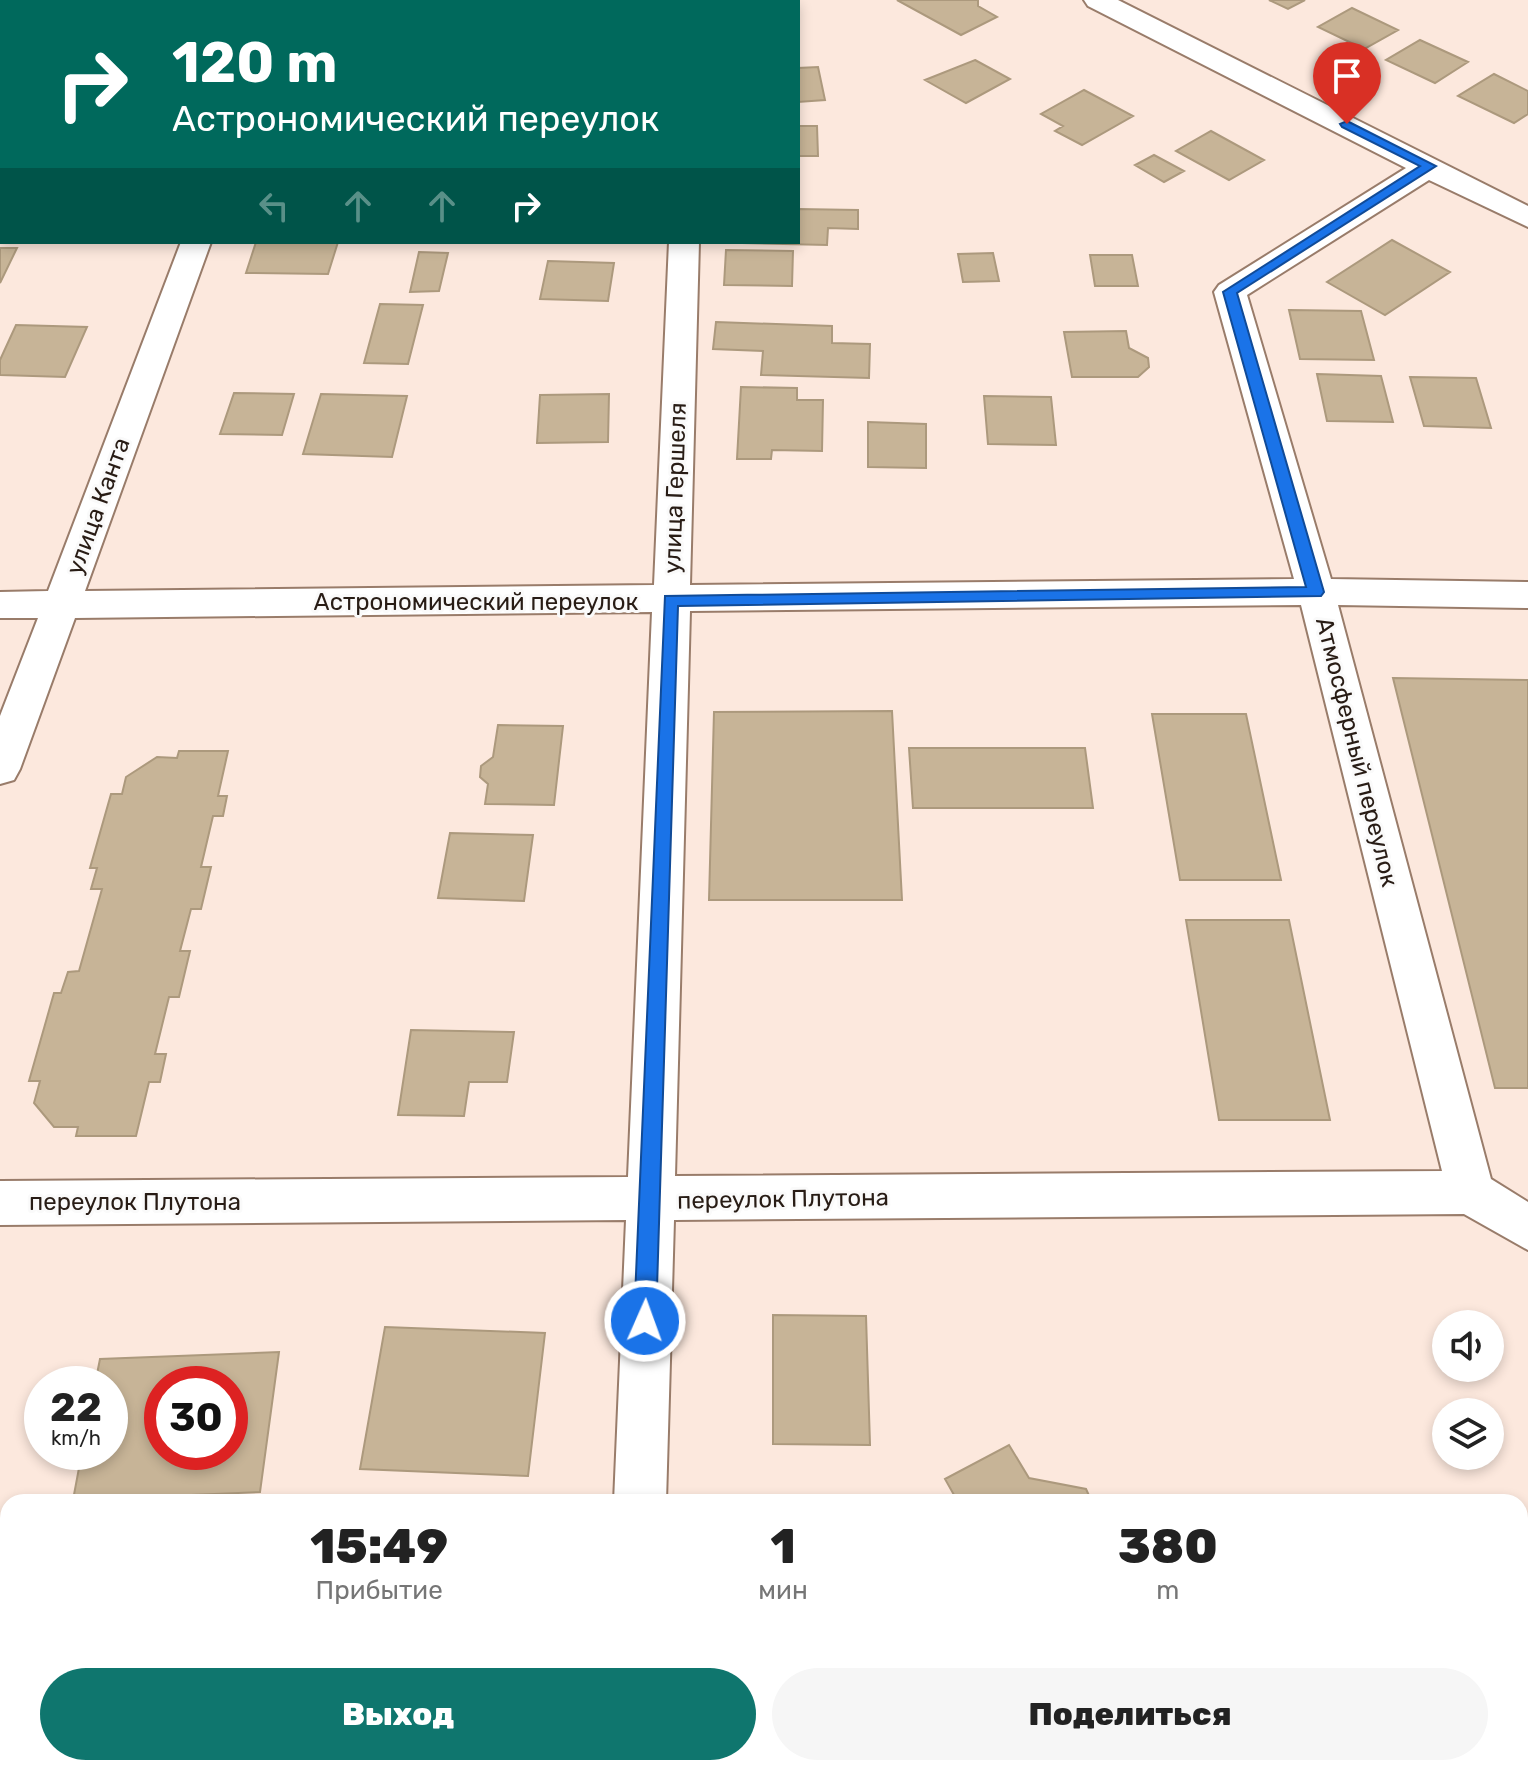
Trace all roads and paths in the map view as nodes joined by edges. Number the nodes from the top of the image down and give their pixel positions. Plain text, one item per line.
1 (1097, 0) edge
2 (1430, 166) junction
3 (1528, 218) edge
4 (195, 244) edge
5 (684, 244) edge
6 (1316, 592) junction
7 (1528, 595) edge
8 (670, 600) junction
9 (0, 605) edge
10 (61, 605) junction
11 (0, 769) edge
12 (1471, 1192) junction
13 (649, 1200) junction
14 (0, 1203) edge
15 (1528, 1228) edge
16 (640, 1494) edge

1 - 2 street
2 - 3 street
2 - 6 street, Атмосферный переулок
4 - 10 street, улица Канта
5 - 8 street, улица Гершеля
6 - 7 street, Астрономический переулок
6 - 8 street, Астрономический переулок
6 - 12 street, Атмосферный переулок
8 - 10 street, Астрономический переулок
8 - 13 street, улица Гершеля
9 - 10 street, Астрономический переулок
10 - 11 street, улица Канта
12 - 13 street, переулок Плутона
12 - 15 street
13 - 14 street, переулок Плутона
13 - 16 street, улица Гершеля

